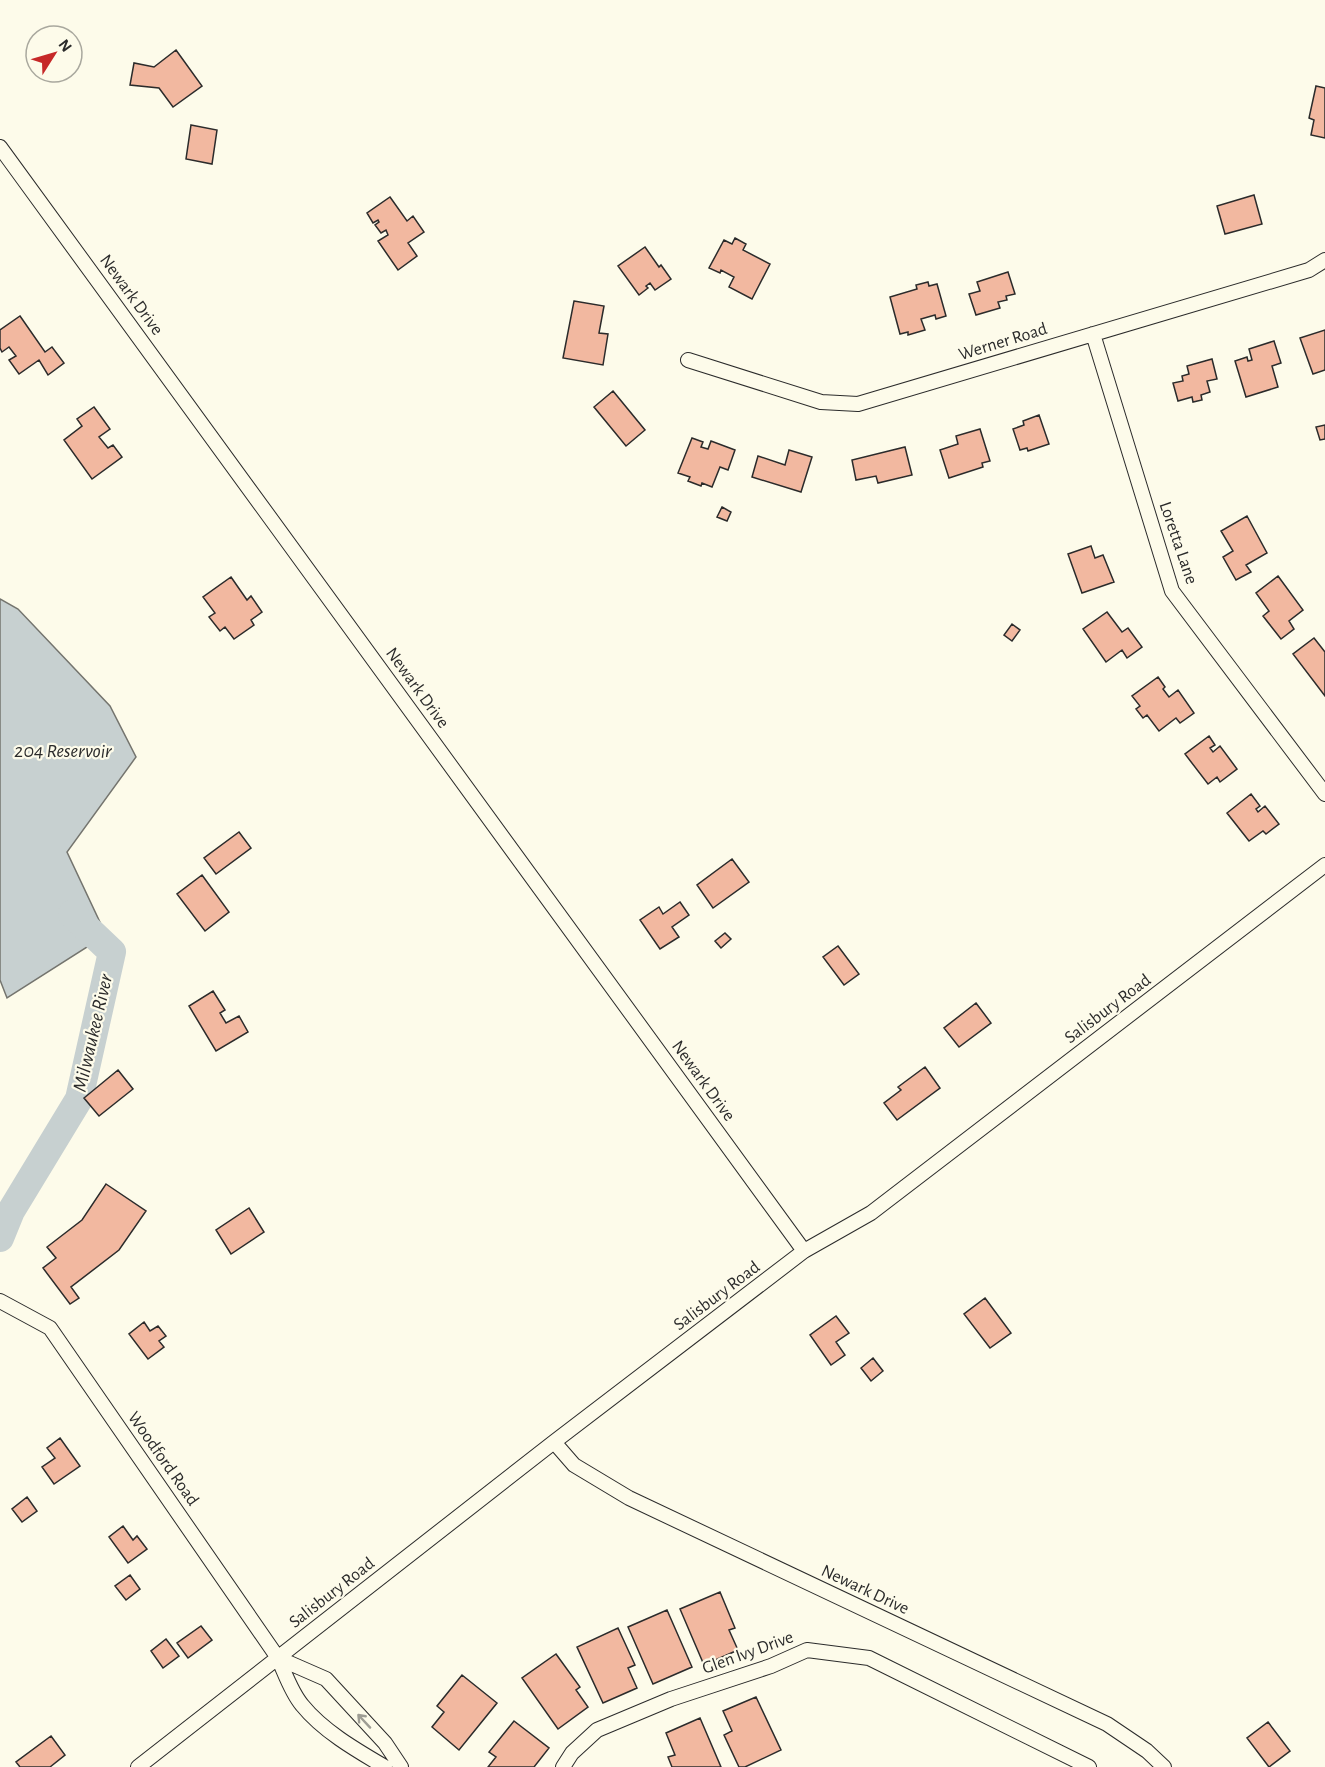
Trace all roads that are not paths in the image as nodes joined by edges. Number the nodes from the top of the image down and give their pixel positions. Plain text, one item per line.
1 (0, 147) edge
2 (1325, 260) edge
3 (1093, 334) junction
4 (688, 360) dead end
5 (1325, 794) edge
6 (1325, 865) edge
7 (804, 1251) junction
8 (0, 1301) edge
9 (554, 1442) junction
10 (278, 1658) junction
11 (138, 1767) edge
12 (386, 1767) edge
13 (401, 1767) edge
14 (563, 1767) edge
15 (1089, 1767) edge
16 (1164, 1767) edge

1 - 7 street, Newark Drive
2 - 3 street, Werner Road
3 - 4 street, Werner Road
3 - 5 street, Loretta Lane
6 - 7 street, Salisbury Road
7 - 9 street, Salisbury Road
8 - 10 street, Woodford Road
9 - 10 street, Salisbury Road
9 - 16 street, Newark Drive
10 - 11 street, Salisbury Road
10 - 12 street, Woodford Road
13 -> 10 street
14 - 15 street, Glen Ivy Drive

